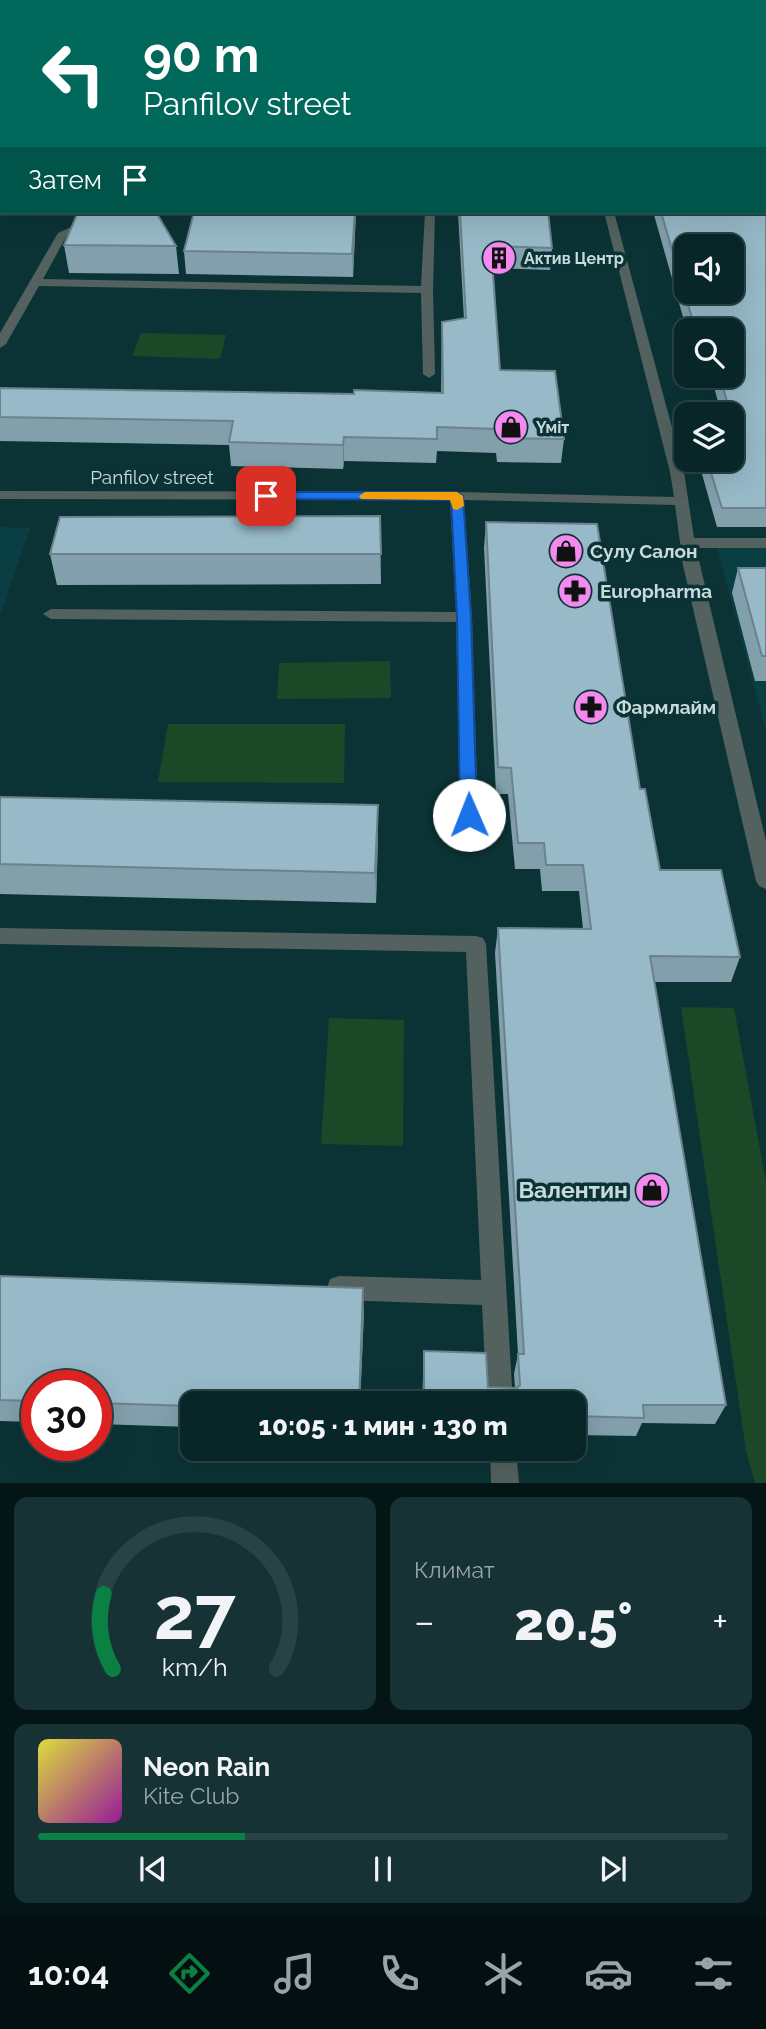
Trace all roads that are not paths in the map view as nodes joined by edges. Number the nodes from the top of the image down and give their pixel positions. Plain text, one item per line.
1 (129, 214) edge
2 (430, 214) edge
3 (609, 214) edge
4 (34, 282) junction
5 (427, 290) junction
6 (0, 344) edge
7 (429, 374) dead end
8 (0, 495) edge
9 (457, 496) junction
10 (681, 501) junction
11 (688, 543) junction
12 (766, 543) edge
13 (51, 614) dead end
14 (464, 617) junction
15 (469, 815) dead end
16 (766, 881) edge
17 (0, 936) edge
18 (315, 1287) edge
19 (493, 1293) junction
20 (499, 1391) edge
21 (504, 1461) edge
22 (505, 1483) edge

1 - 4 street
2 - 5 street
3 - 10 street
4 - 5 street
4 - 6 street
5 - 7 street
8 - 9 street, Panfilov street
9 - 10 street, Panfilov street
9 - 14 street
10 - 11 street
11 - 12 street
11 - 16 street
13 - 14 street
14 - 15 street
17 - 19 street
18 - 19 street
19 - 20 street
21 - 22 street

